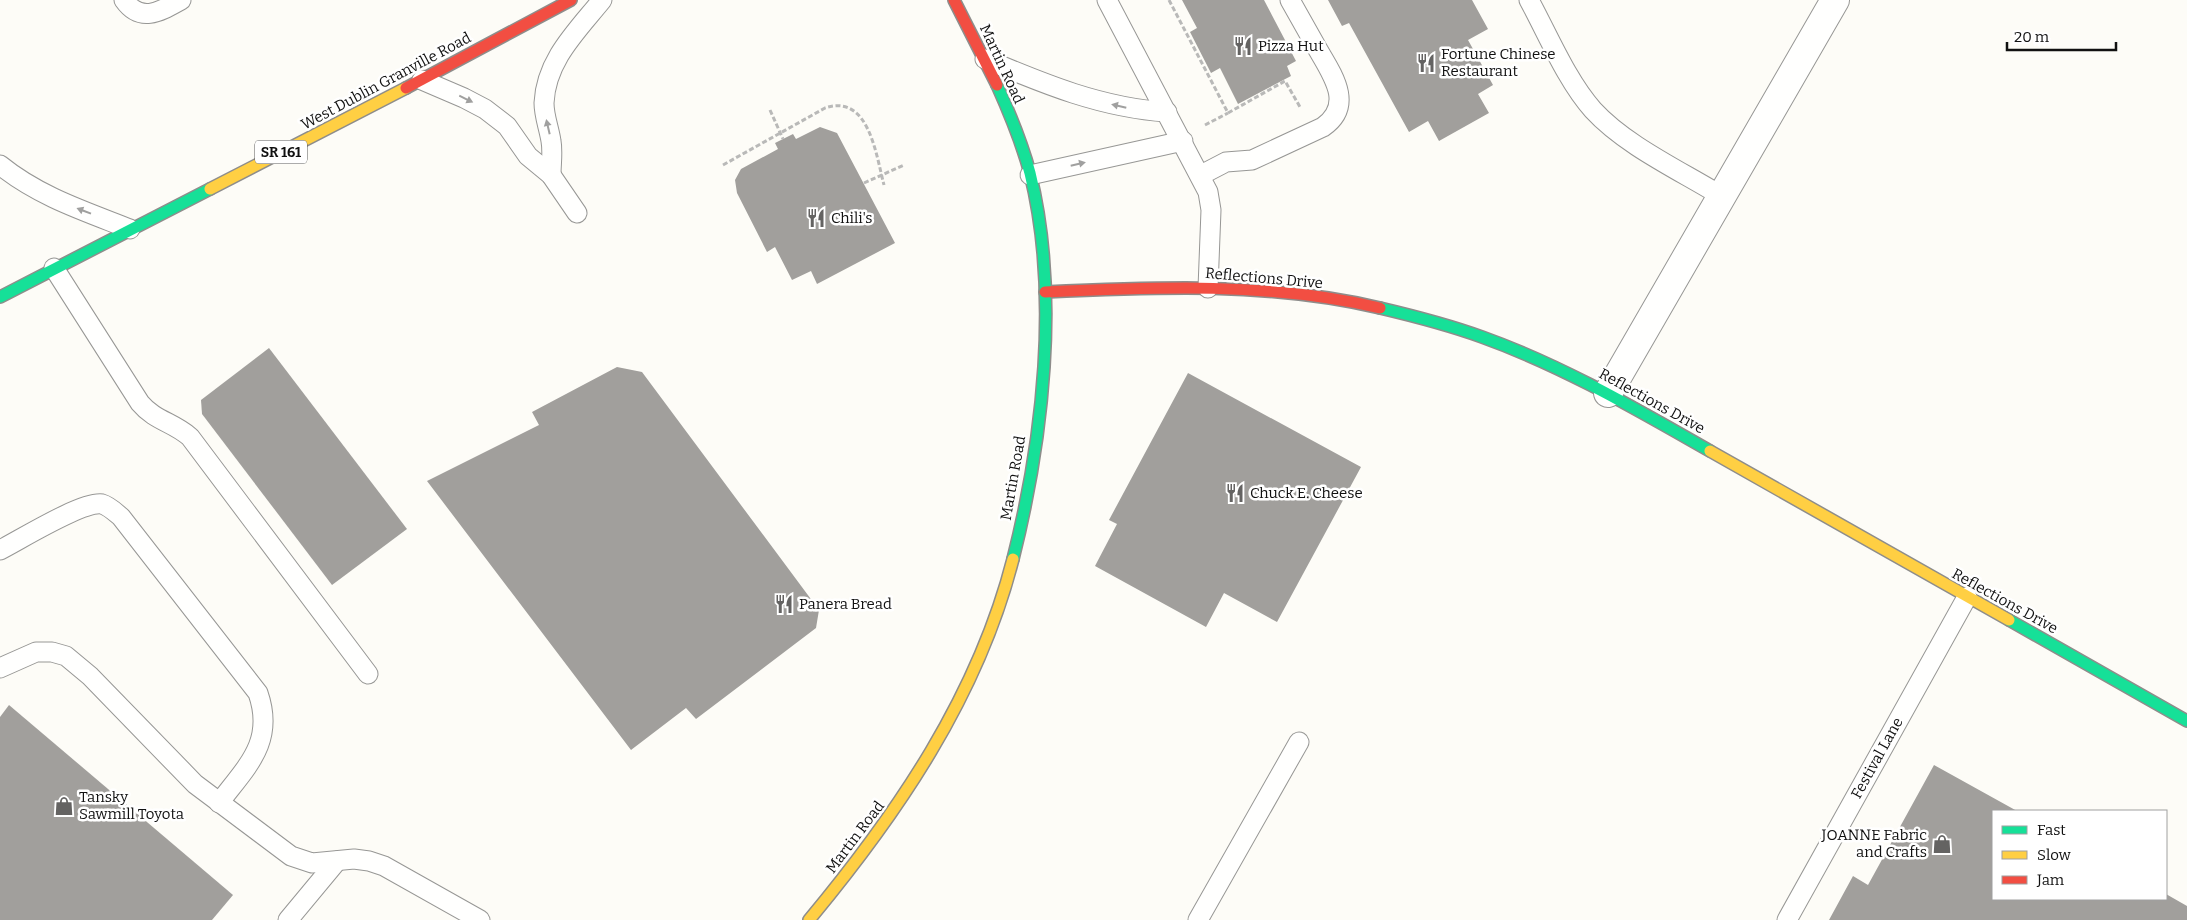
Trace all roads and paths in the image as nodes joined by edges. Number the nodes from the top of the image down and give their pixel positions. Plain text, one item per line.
1 (124, 0) edge
2 (181, 0) edge
3 (571, 0) edge
4 (602, 0) edge
5 (954, 0) edge
6 (1106, 0) edge
7 (1169, 0) edge
8 (1290, 0) edge
9 (1530, 0) edge
10 (1835, 0) edge
11 (985, 59) junction
12 (422, 80) junction
13 (770, 110) dead end
14 (1167, 112) junction
15 (780, 132) junction
16 (1313, 132) junction
17 (783, 139) dead end
18 (1183, 141) junction
19 (0, 165) edge
20 (723, 165) dead end
21 (904, 165) dead end
22 (881, 174) junction
23 (551, 175) junction
24 (1030, 175) junction
25 (1200, 175) junction
26 (864, 183) dead end
27 (884, 185) dead end
28 (1723, 197) junction
29 (577, 214) dead end
30 (130, 229) junction
31 (54, 268) junction
32 (1208, 288) junction
33 (1046, 292) junction
34 (0, 297) edge
35 (1608, 393) junction
36 (0, 550) edge
37 (1967, 597) junction
38 (0, 668) edge
39 (368, 674) dead end
40 (2187, 721) edge
41 (1299, 742) dead end
42 (220, 803) junction
43 (337, 861) junction
44 (288, 920) edge
45 (480, 920) edge
46 (809, 920) edge
47 (1198, 920) edge
48 (1787, 920) edge

1 - 2 lane
3 - 12 street, West Dublin Granville Road / SR 161
23 -> 4 lane
5 - 11 street, Martin Road
6 - 14 lane
7 - 16 path
8 - 16 lane
9 - 28 lane
10 - 28 street
14 -> 11 lane
11 - 24 street, Martin Road
12 -> 23 lane
12 - 30 street, West Dublin Granville Road / SR 161
13 - 15 path
14 - 18 lane
15 - 17 path
15 - 20 path
15 - 22 path
16 - 25 lane
24 -> 18 lane
18 - 25 lane
30 -> 19 lane
21 - 22 path
22 - 26 path
22 - 27 path
23 - 29 lane
24 - 33 street, Martin Road
25 - 32 lane
28 - 35 street
30 - 31 street, West Dublin Granville Road / SR 161
31 - 34 street, West Dublin Granville Road / SR 161
31 - 39 lane
32 - 33 street, Reflections Drive
32 - 35 street, Reflections Drive
33 - 46 street, Martin Road
35 - 37 street, Reflections Drive
36 - 42 lane
37 - 40 street, Reflections Drive
37 - 48 lane, Festival Lane
38 - 42 lane
41 - 47 lane
42 - 43 lane
43 - 44 lane
43 - 45 lane

